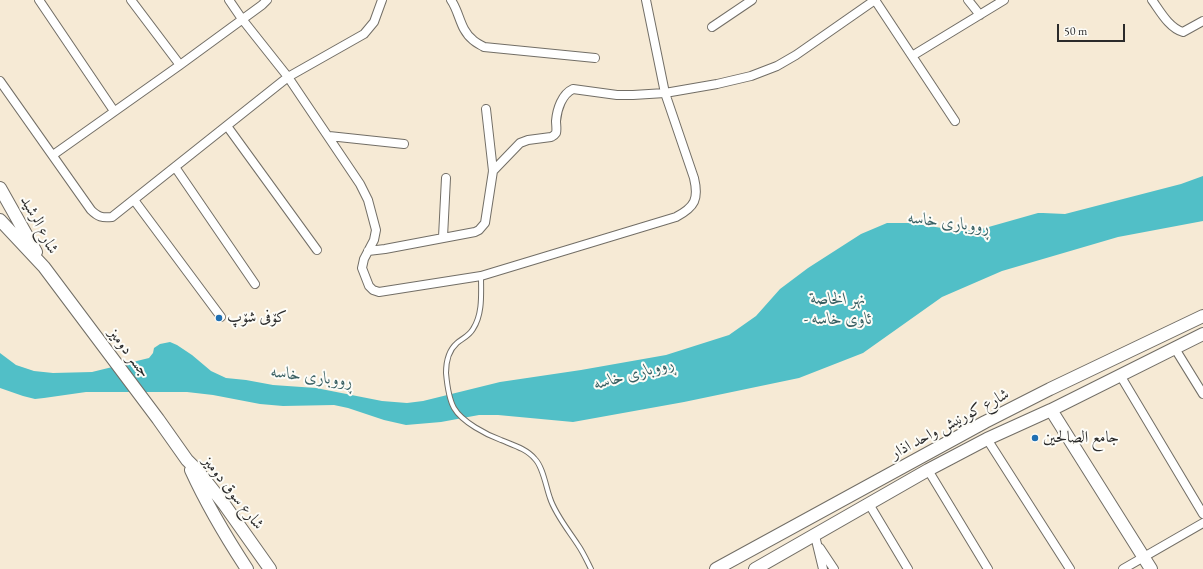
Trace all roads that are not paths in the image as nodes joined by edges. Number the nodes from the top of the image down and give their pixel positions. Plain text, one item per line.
1 (39, 0) edge
2 (131, 0) edge
3 (230, 0) edge
4 (267, 0) edge
5 (382, 0) edge
6 (452, 0) edge
7 (646, 0) edge
8 (752, 0) edge
9 (875, 0) edge
10 (968, 0) edge
11 (1004, 0) edge
12 (1152, 0) edge
13 (980, 15) junction
14 (242, 19) junction
15 (1203, 21) edge
16 (712, 27) dead end
17 (912, 56) junction
18 (595, 58) dead end
19 (180, 65) junction
20 (288, 77) junction
21 (0, 81) edge
22 (665, 93) junction
23 (486, 109) dead end
24 (114, 111) junction
25 (955, 121) dead end
26 (227, 126) junction
27 (329, 136) junction
28 (404, 144) dead end
29 (53, 155) junction
30 (175, 167) junction
31 (493, 172) junction
32 (446, 178) dead end
33 (0, 188) edge
34 (134, 200) junction
35 (0, 220) edge
36 (443, 237) junction
37 (317, 250) dead end
38 (368, 251) junction
39 (44, 267) junction
40 (481, 276) junction
41 (255, 284) dead end
42 (1203, 316) edge
43 (221, 317) dead end
44 (1203, 334) edge
45 (1174, 347) junction
46 (1120, 375) junction
47 (1203, 394) edge
48 (1050, 410) junction
49 (987, 439) junction
50 (187, 460) junction
51 (928, 470) junction
52 (869, 504) junction
53 (1203, 514) edge
54 (1203, 523) edge
55 (814, 538) junction
56 (1144, 557) junction
57 (247, 569) edge
58 (270, 569) edge
59 (591, 569) edge
60 (716, 569) edge
61 (755, 569) edge
62 (823, 569) edge
63 (834, 569) edge
64 (908, 569) edge
65 (988, 569) edge
66 (1070, 569) edge
67 (1123, 569) edge
68 (1151, 569) edge

1 - 24 street
2 - 19 street
3 - 14 street
4 - 14 street
5 - 20 street
6 - 18 street
7 - 22 street
8 - 16 street
9 - 17 street
9 - 22 street
10 - 13 street
11 - 13 street
12 - 15 street
13 - 17 street
14 - 19 street
14 - 20 street
17 - 25 street
19 - 24 street
20 - 26 street
20 - 27 street
21 - 29 street
22 - 31 street
22 - 40 street
23 - 31 street
24 - 29 street
26 - 30 street
26 - 37 street
27 - 28 street
27 - 38 street
29 - 34 street
30 - 34 street
30 - 41 street
31 - 36 street
32 - 36 street
33 - 39 main road, شارع الرشيد
34 - 43 street
35 - 39 main road, شارع الرشيد
36 - 38 street
38 - 40 street
39 - 50 main road, جسر دوميز
40 - 59 lane
42 - 60 main road, شارع كورنيش واحد اذار
44 - 45 main road, شارع كورنيش واحد اذار
45 - 46 main road, شارع كورنيش واحد اذار
45 - 47 street
46 - 48 main road, شارع كورنيش واحد اذار
46 - 53 street
48 - 49 main road, شارع كورنيش واحد اذار
48 - 56 main road
49 - 51 main road, شارع كورنيش واحد اذار
49 - 66 street
50 - 57 main road, شارع سوق دوميز
50 - 58 main road, شارع سوق دوميز
51 - 52 main road, شارع كورنيش واحد اذار
51 - 65 street
52 - 55 main road, شارع كورنيش واحد اذار
52 - 64 street
54 - 56 street
55 - 61 main road, شارع كورنيش واحد اذار
55 - 62 street
55 - 63 street
56 - 67 street
56 - 68 main road

